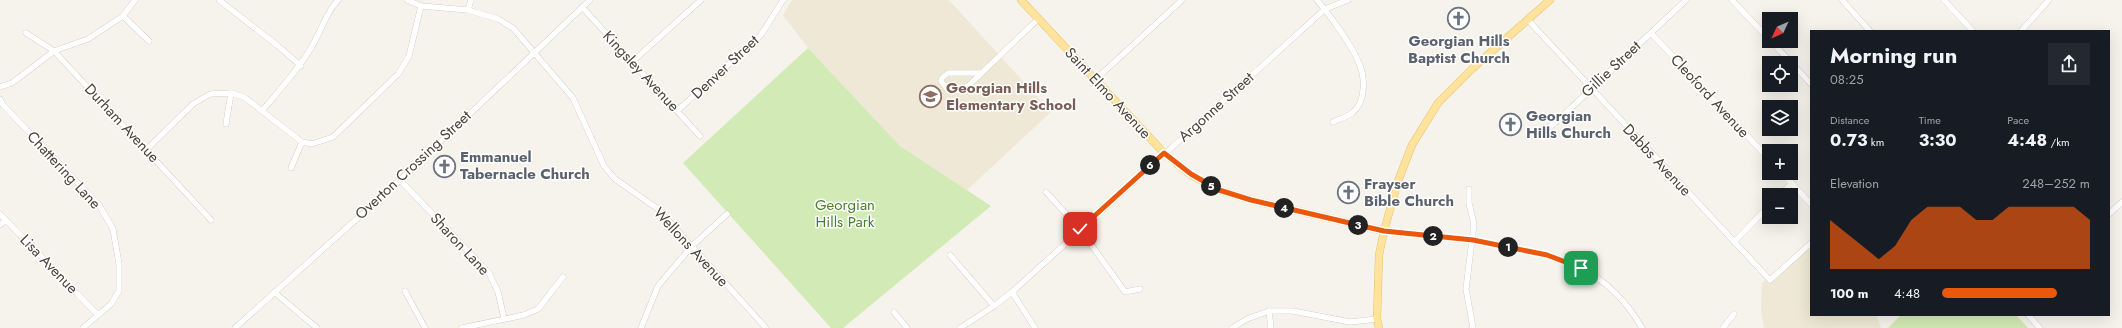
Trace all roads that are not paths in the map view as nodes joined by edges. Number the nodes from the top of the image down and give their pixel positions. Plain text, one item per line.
1 (135, 0) edge
2 (219, 0) edge
3 (338, 0) edge
4 (407, 0) edge
5 (471, 0) edge
6 (590, 0) edge
7 (701, 0) edge
8 (783, 0) edge
9 (1021, 0) edge
10 (1182, 0) edge
11 (1317, 0) edge
12 (1348, 0) edge
13 (1550, 0) edge
14 (1686, 0) edge
15 (1732, 0) edge
16 (1842, 0) edge
17 (1944, 0) edge
18 (2049, 0) edge
19 (421, 6) junction
20 (582, 7) junction
21 (1325, 9) junction
22 (468, 10) junction
23 (123, 16) junction
24 (1038, 19) junction
25 (1528, 20) junction
26 (1869, 30) edge
27 (1972, 30) edge
28 (2022, 30) edge
29 (1762, 32) edge
30 (26, 33) dead end
31 (1651, 33) junction
32 (149, 41) dead end
33 (1777, 48) edge
34 (54, 51) junction
35 (533, 52) junction
36 (633, 61) junction
37 (300, 66) junction
38 (981, 73) junction
39 (1096, 80) junction
40 (1810, 83) edge
41 (0, 87) edge
42 (1590, 88) junction
43 (231, 93) junction
44 (0, 99) edge
45 (678, 110) junction
46 (262, 111) junction
47 (1333, 122) dead end
48 (226, 124) dead end
49 (700, 136) dead end
50 (1536, 137) dead end
51 (302, 142) junction
52 (146, 149) junction
53 (1762, 152) edge
54 (1164, 153) junction
55 (291, 168) dead end
56 (400, 180) junction
57 (1789, 180) edge
58 (1792, 183) junction
59 (1787, 188) edge
60 (1469, 189) dead end
61 (1046, 192) dead end
62 (2122, 202) edge
63 (1810, 203) edge
64 (1762, 213) edge
65 (2110, 213) edge
66 (0, 214) edge
67 (727, 214) dead end
68 (6, 220) junction
69 (211, 220) dead end
70 (0, 225) edge
71 (1080, 229) junction
72 (1384, 231) junction
73 (1473, 240) junction
74 (1734, 242) junction
75 (1810, 244) edge
76 (691, 247) junction
77 (950, 255) dead end
78 (564, 277) dead end
79 (1140, 289) dead end
80 (405, 291) dead end
81 (274, 292) junction
82 (1012, 292) junction
83 (994, 306) junction
84 (1269, 311) junction
85 (894, 312) dead end
86 (1734, 314) dead end
87 (98, 315) junction
88 (2029, 316) edge
89 (504, 318) junction
90 (1377, 319) junction
91 (83, 328) edge
92 (235, 328) edge
93 (317, 328) edge
94 (425, 328) edge
95 (462, 328) edge
96 (641, 328) edge
97 (766, 328) edge
98 (907, 328) edge
99 (960, 328) edge
100 (1035, 328) edge
101 (1232, 328) edge
102 (1272, 328) edge
103 (1379, 328) edge
104 (1473, 328) edge
105 (1642, 328) edge
106 (1723, 328) edge
107 (2040, 328) edge

1 - 23 street
2 - 37 street
3 - 37 street
4 - 19 street, Wellons Avenue
5 - 22 street
6 - 20 street, Overton Crossing Street
7 - 36 street
8 - 45 street, Denver Street
9 - 24 main road, Saint Elmo Avenue
10 - 39 street
11 - 21 street
12 - 21 street, Argonne Street
13 - 25 main road
14 - 31 street, Gillie Street
15 - 29 street
16 - 26 street
17 - 27 street
18 - 28 street
19 - 22 street, Wellons Avenue
19 - 51 street
20 - 35 street, Overton Crossing Street
20 - 36 street, Kingsley Avenue
21 - 47 street
21 - 54 street, Argonne Street
22 - 35 street, Wellons Avenue
23 - 32 street
23 - 34 street
24 - 38 street
24 - 39 main road, Saint Elmo Avenue
25 - 42 street, Dabbs Avenue
25 - 72 main road
30 - 34 street, Durham Avenue
31 - 42 street, Gillie Street
31 - 53 street, Cleoford Avenue
33 - 40 street
34 - 41 street
34 - 52 street, Durham Avenue
35 - 56 street, Overton Crossing Street
35 - 76 street, Wellons Avenue
36 - 45 street, Kingsley Avenue
37 - 46 street
38 - 38 street
39 - 54 main road, Saint Elmo Avenue
42 - 50 street, Gillie Street
42 - 74 street, Dabbs Avenue
43 - 46 street
43 - 48 street
43 - 52 street
44 - 87 street, Chattering Lane
45 - 49 street, Kingsley Avenue
46 - 51 street
51 - 55 street
52 - 69 street, Durham Avenue
54 - 71 street, Argonne Street
54 - 72 main road, Saint Elmo Avenue
56 - 81 street, Overton Crossing Street
56 - 89 street, Sharon Lane
57 - 58 street
58 - 59 street
58 - 63 street
60 - 73 street
61 - 71 street
62 - 65 street
64 - 74 street
66 - 68 street, Lisa Avenue
67 - 76 street
68 - 70 street
68 - 87 street, Lisa Avenue
71 - 79 street
71 - 82 street, Argonne Street
72 - 73 street, Saint Elmo Avenue
72 - 90 main road
73 - 104 street
73 - 105 street, Saint Elmo Avenue
74 - 75 street, Dabbs Avenue
76 - 96 street
76 - 97 street, Wellons Avenue
77 - 83 street
78 - 89 street
80 - 94 street
81 - 92 street, Overton Crossing Street
81 - 93 street
82 - 83 street, Argonne Street
82 - 100 street
83 - 99 street, Argonne Street
84 - 90 street
84 - 101 street
84 - 102 street
85 - 98 street
86 - 106 street
87 - 91 street, Chattering Lane
88 - 107 street
89 - 95 street
90 - 103 main road

